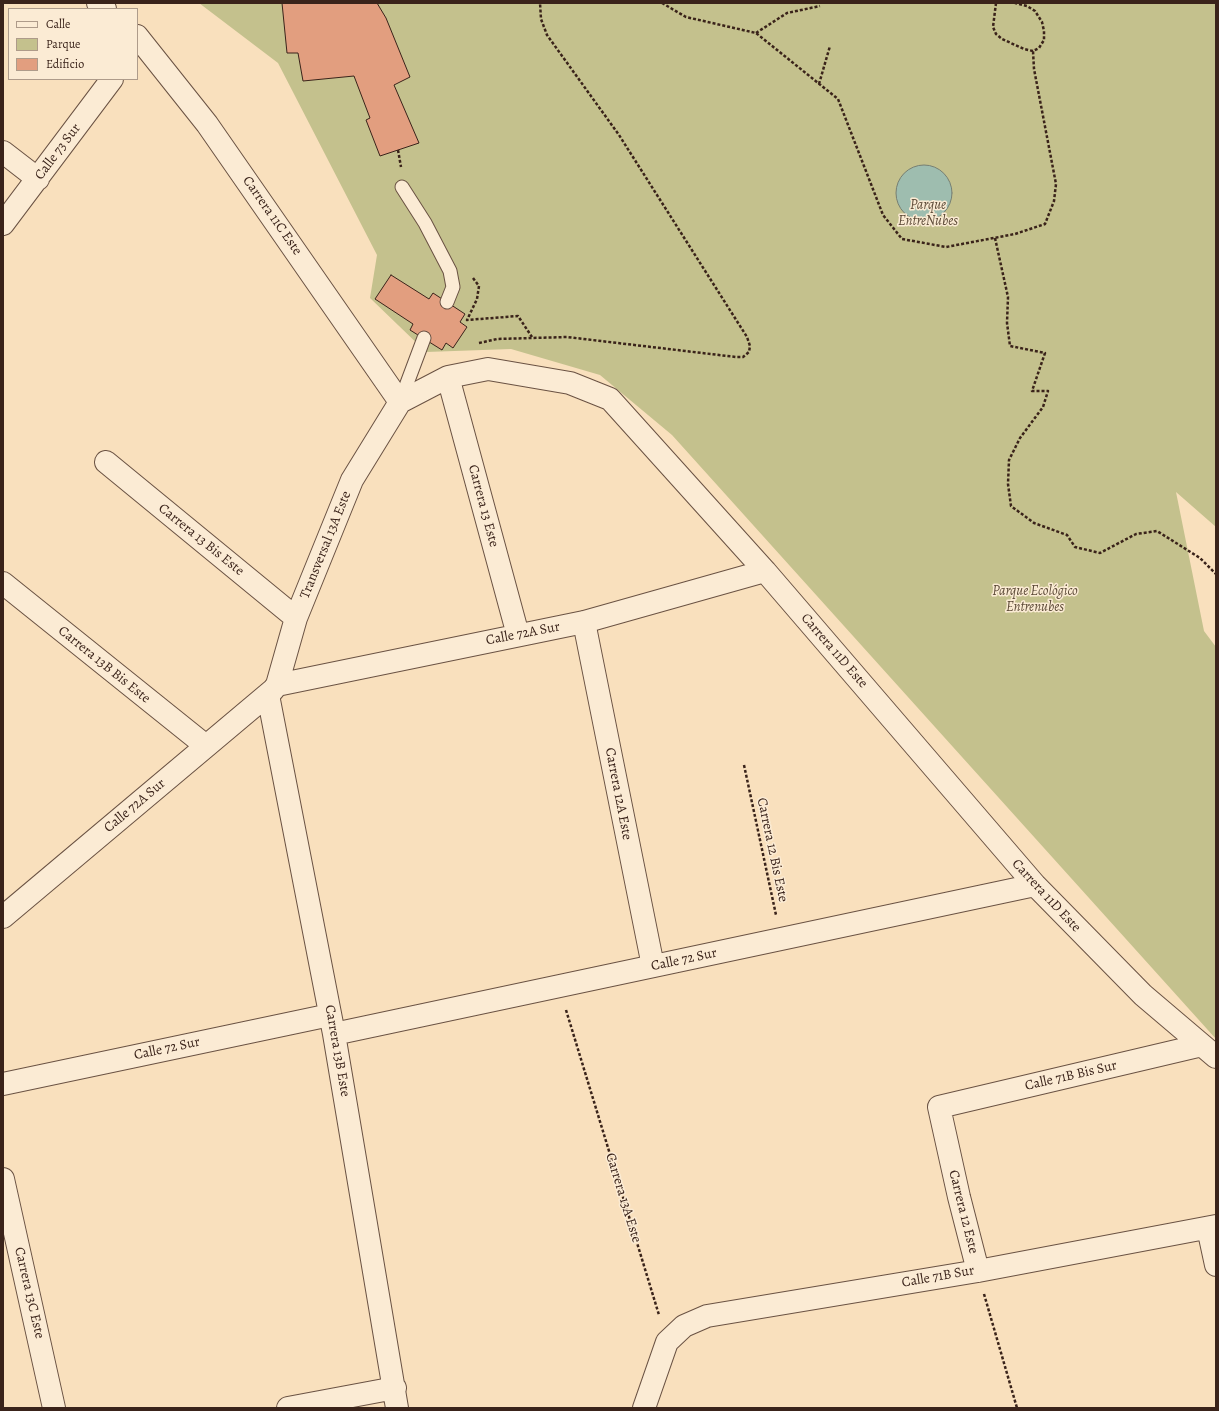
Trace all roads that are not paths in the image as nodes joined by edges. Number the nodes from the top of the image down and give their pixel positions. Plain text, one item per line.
1 (138, 40) edge
2 (111, 80) edge
3 (3, 152) edge
4 (38, 179) junction
5 (402, 187) dead end
6 (3, 224) edge
7 (446, 302) dead end
8 (424, 338) dead end
9 (448, 377) junction
10 (400, 402) junction
11 (106, 462) dead end
12 (765, 571) junction
13 (3, 583) edge
14 (296, 618) junction
15 (584, 622) junction
16 (518, 635) junction
17 (272, 690) junction
18 (206, 746) junction
19 (1035, 885) junction
20 (3, 917) edge
21 (653, 966) junction
22 (332, 1024) junction
23 (1209, 1051) edge
24 (3, 1084) edge
25 (939, 1107) joint
26 (3, 1179) edge
27 (1212, 1227) edge
28 (1216, 1265) edge
29 (978, 1271) junction
30 (396, 1398) edge
31 (54, 1408) edge
32 (288, 1408) edge
33 (644, 1408) edge

1 - 10 street, Carrera 11C Este
2 - 4 street, Calle 73 Sur
3 - 4 street
4 - 6 street, Calle 73 Sur
5 - 7 lane
8 - 10 lane
9 - 10 street, Carrera 11D Este
9 - 12 street, Carrera 11D Este
9 - 16 street, Carrera 13 Este
10 - 14 street, Transversal 13A Este
11 - 14 street, Carrera 13 Bis Este
12 - 15 street, Calle 72A Sur
12 - 19 street, Carrera 11D Este
13 - 18 street, Carrera 13B Bis Este
14 - 17 street, Transversal 13A Este
15 - 16 street, Calle 72A Sur
15 - 21 street, Carrera 12A Este
16 - 17 street, Calle 72A Sur
17 - 18 street, Calle 72A Sur
17 - 22 street, Carrera 13B Este
18 - 20 street, Calle 72A Sur
19 - 21 street, Calle 72 Sur
19 - 23 street, Carrera 11D Este
21 - 22 street, Calle 72 Sur
22 - 24 street, Calle 72 Sur
22 - 30 street, Carrera 13B Este
23 - 25 street, Calle 71B Bis Sur
25 - 29 street, Carrera 12 Este
26 - 31 street, Carrera 13C Este
27 - 28 street
27 - 29 street, Calle 71B Sur
29 - 33 street, Calle 71B Sur
30 - 32 street

